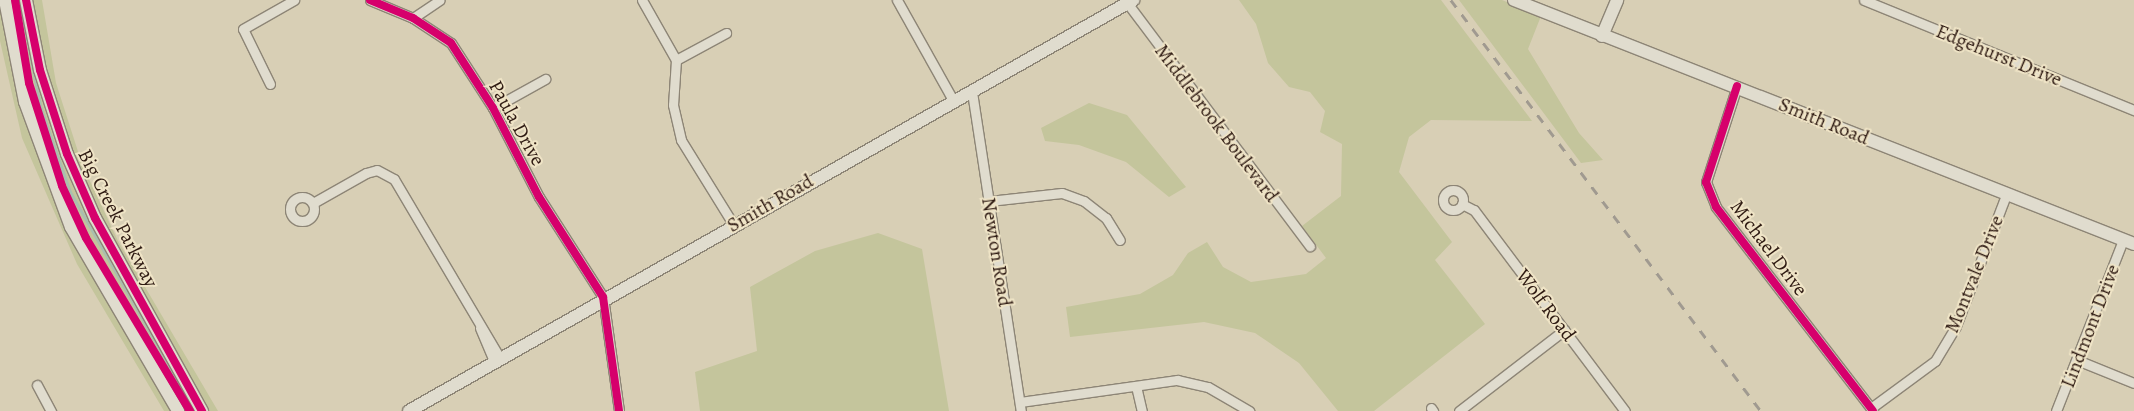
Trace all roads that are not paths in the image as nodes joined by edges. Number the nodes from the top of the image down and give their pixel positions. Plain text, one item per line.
1 (5, 0) edge
2 (26, 0) edge
3 (294, 0) edge
4 (370, 0) edge
5 (440, 0) edge
6 (642, 0) edge
7 (898, 0) edge
8 (1514, 0) edge
9 (1617, 0) edge
10 (1864, 0) edge
11 (1128, 1) edge
12 (413, 18) junction
13 (726, 34) dead end
14 (1602, 36) junction
15 (676, 60) junction
16 (545, 79) dead end
17 (270, 84) dead end
18 (1737, 86) junction
19 (972, 92) junction
20 (953, 100) junction
21 (493, 108) junction
22 (2134, 110) edge
23 (2006, 195) junction
24 (989, 201) junction
25 (313, 203) dead end
26 (1462, 204) dead end
27 (733, 224) junction
28 (1120, 240) dead end
29 (2129, 242) edge
30 (1310, 246) dead end
31 (603, 297) junction
32 (1564, 330) junction
33 (497, 359) junction
34 (2078, 360) junction
35 (2134, 383) edge
36 (37, 386) dead end
37 (1136, 386) junction
38 (1021, 407) edge
39 (1872, 410) edge
40 (51, 411) edge
41 (178, 411) edge
42 (202, 411) edge
43 (409, 411) edge
44 (619, 411) edge
45 (1142, 411) edge
46 (1249, 411) edge
47 (1459, 411) edge
48 (1625, 411) edge
49 (2056, 411) edge

1 - 41 main road, Big Creek Parkway
2 - 42 main road, Big Creek Parkway
3 - 17 street
4 - 12 street, Paula Drive
5 - 12 street
6 - 15 street
7 - 20 street
8 - 14 main road, Smith Road
9 - 14 main road
10 - 22 street, Edgehurst Drive
11 - 19 main road, Smith Road
11 - 30 street, Middlebrook Boulevard
12 - 21 street, Paula Drive
13 - 15 street
14 - 18 main road, Smith Road
15 - 27 street
16 - 21 street
18 - 23 main road, Smith Road
18 - 39 street, Michael Drive
19 - 20 main road, Smith Road
19 - 24 street, Newton Road
20 - 27 main road, Smith Road
21 - 31 street, Paula Drive
23 - 29 main road, Smith Road
23 - 39 street, Montvale Drive
24 - 28 street
24 - 38 street, Newton Road
25 - 33 street
26 - 32 street, Wolf Road
27 - 31 main road, Smith Road
29 - 34 street, Lindmont Drive
31 - 33 main road, Smith Road
31 - 44 street
32 - 47 street
32 - 48 street, Wolf Road
33 - 43 main road, Smith Road
34 - 35 street
34 - 49 street, Lindmont Drive
36 - 40 street
37 - 38 street
37 - 45 street
37 - 46 street

